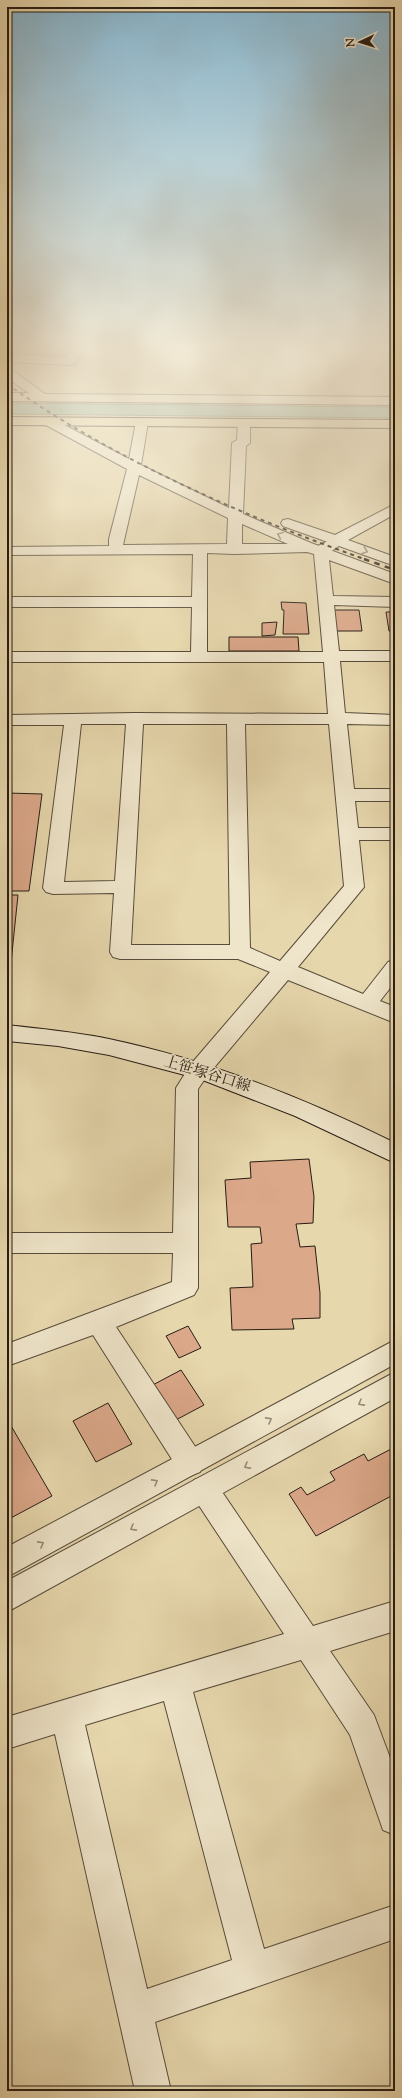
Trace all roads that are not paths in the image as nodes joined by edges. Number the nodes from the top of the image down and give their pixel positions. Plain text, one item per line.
1 (94, 446) edge
2 (137, 446) edge
3 (239, 446) edge
4 (136, 453) junction
5 (134, 468) junction
6 (171, 470) dead end
7 (230, 497) junction
8 (250, 506) dead end
9 (395, 508) edge
10 (234, 516) junction
11 (279, 519) dead end
12 (336, 541) junction
13 (116, 550) junction
14 (200, 550) junction
15 (234, 550) junction
16 (7, 551) edge
17 (317, 551) junction
18 (394, 575) edge
19 (325, 600) junction
20 (7, 602) edge
21 (200, 602) junction
22 (395, 602) edge
23 (330, 656) junction
24 (395, 656) edge
25 (7, 657) edge
26 (199, 657) junction
27 (135, 718) junction
28 (73, 719) junction
29 (336, 719) junction
30 (7, 720) edge
31 (236, 720) junction
32 (395, 720) edge
33 (345, 795) junction
34 (395, 796) edge
35 (350, 834) junction
36 (395, 834) edge
37 (124, 887) junction
38 (240, 952) junction
39 (395, 967) edge
40 (284, 970) junction
41 (366, 1004) junction
42 (395, 1015) edge
43 (7, 1033) edge
44 (199, 1070) junction
45 (395, 1154) edge
46 (7, 1243) edge
47 (185, 1243) junction
48 (99, 1322) junction
49 (395, 1351) edge
50 (7, 1355) edge
51 (395, 1384) edge
52 (190, 1464) junction
53 (204, 1489) junction
54 (7, 1563) edge
55 (7, 1597) edge
56 (395, 1616) edge
57 (307, 1642) junction
58 (175, 1684) junction
59 (67, 1715) junction
60 (7, 1733) edge
61 (395, 1818) edge
62 (395, 1922) edge
63 (252, 1971) junction
64 (135, 2011) junction
65 (153, 2091) edge

1 - 5 street
2 - 4 street
3 - 7 street
4 - 5 street
4 - 6 street
5 - 10 street
5 - 13 street
7 - 8 street
7 - 10 street
9 - 12 street
10 - 15 street
17 -> 10 street
11 - 12 street
12 - 17 street
12 -> 18 street
13 - 14 street
13 - 16 street
14 - 15 street
14 - 21 street
15 - 17 street
17 - 18 street
17 - 19 street
19 - 22 street
19 - 23 street
20 - 21 street
21 - 26 street
23 - 24 street
23 - 26 street
23 - 29 street
25 - 26 street
27 - 28 street
27 - 31 street
27 - 37 street
28 - 30 street
28 - 37 street
29 - 31 street
29 - 32 street
29 - 33 street
31 - 38 street
33 - 34 street
33 - 35 street
35 - 36 street
35 - 40 street
37 - 38 street
38 - 40 street
39 - 41 street
40 - 41 street
40 - 44 street
41 - 42 street
43 - 44 street, 上笹塚谷口線
44 - 45 street, 上笹塚谷口線
44 - 47 street
46 - 47 street
47 - 48 street
48 - 50 street
48 - 52 street
52 -> 49 street
51 -> 53 street
54 -> 52 street
53 -> 55 street
53 - 57 street
56 - 57 street
57 - 58 street
57 - 61 street
58 - 59 street
58 - 63 street
59 - 60 street
59 - 64 street
62 - 63 street
63 - 64 street
64 - 65 street

